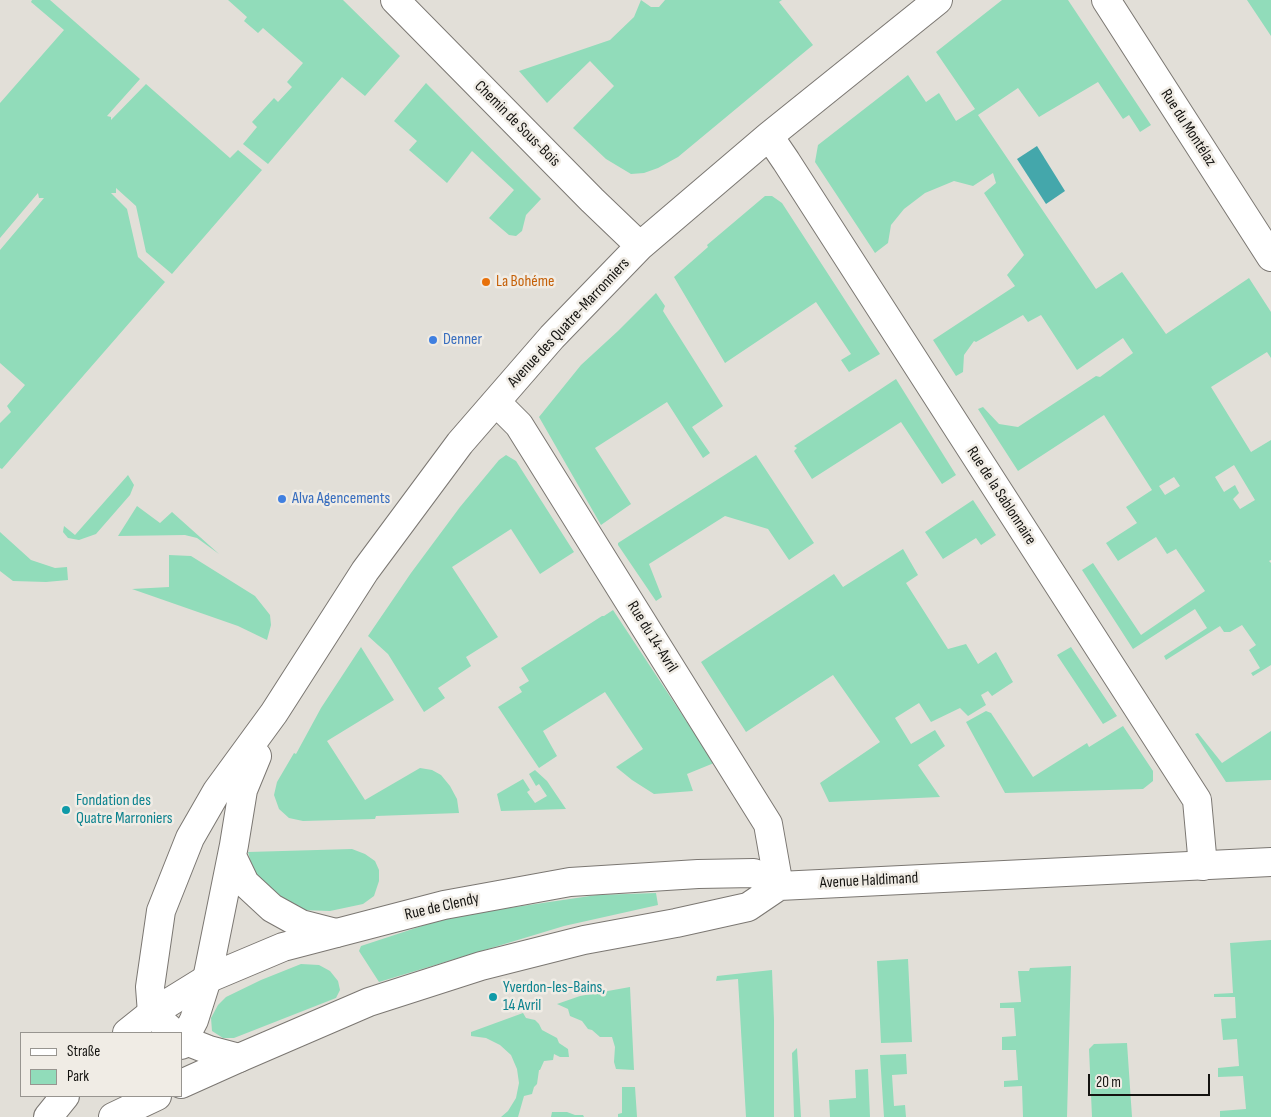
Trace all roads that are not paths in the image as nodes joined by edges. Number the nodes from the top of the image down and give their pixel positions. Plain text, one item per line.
1 (395, 0) edge
2 (938, 0) edge
3 (1106, 0) edge
4 (769, 136) junction
5 (640, 246) junction
6 (1271, 256) edge
7 (496, 402) junction
8 (274, 713) junction
9 (232, 856) junction
10 (1271, 862) edge
11 (1203, 866) junction
12 (779, 886) junction
13 (336, 933) junction
14 (207, 979) junction
15 (152, 1013) junction
16 (128, 1032) edge
17 (172, 1032) edge
18 (182, 1037) edge
19 (182, 1041) edge
20 (239, 1058) junction
21 (182, 1084) edge
22 (64, 1097) edge
23 (154, 1097) edge
24 (121, 1109) edge
25 (48, 1117) edge

1 - 5 street, Chemin de Sous-Bois
2 - 4 street, Avenue des Quatre-Marronniers
3 - 6 street, Rue du Montélaz
4 - 5 street, Avenue des Quatre-Marronniers
4 - 11 street, Rue de la Sablonnaire
5 - 7 street, Avenue des Quatre-Marronniers
7 - 8 street, Avenue des Quatre-Marronniers
7 - 12 street, Rue du 14-Avril
8 - 9 street
8 - 15 street
9 - 13 street
9 - 14 street
10 - 11 street, Avenue Haldimand
11 - 12 street, Avenue Haldimand
12 - 13 street, Rue de Clendy
12 - 20 street
13 - 14 street, Rue de Clendy
14 - 15 street, Rue de Clendy
14 - 18 street
15 - 16 street, Rue de Clendy
15 - 17 street
19 - 20 street
20 - 21 street
22 - 25 street
23 - 24 street

